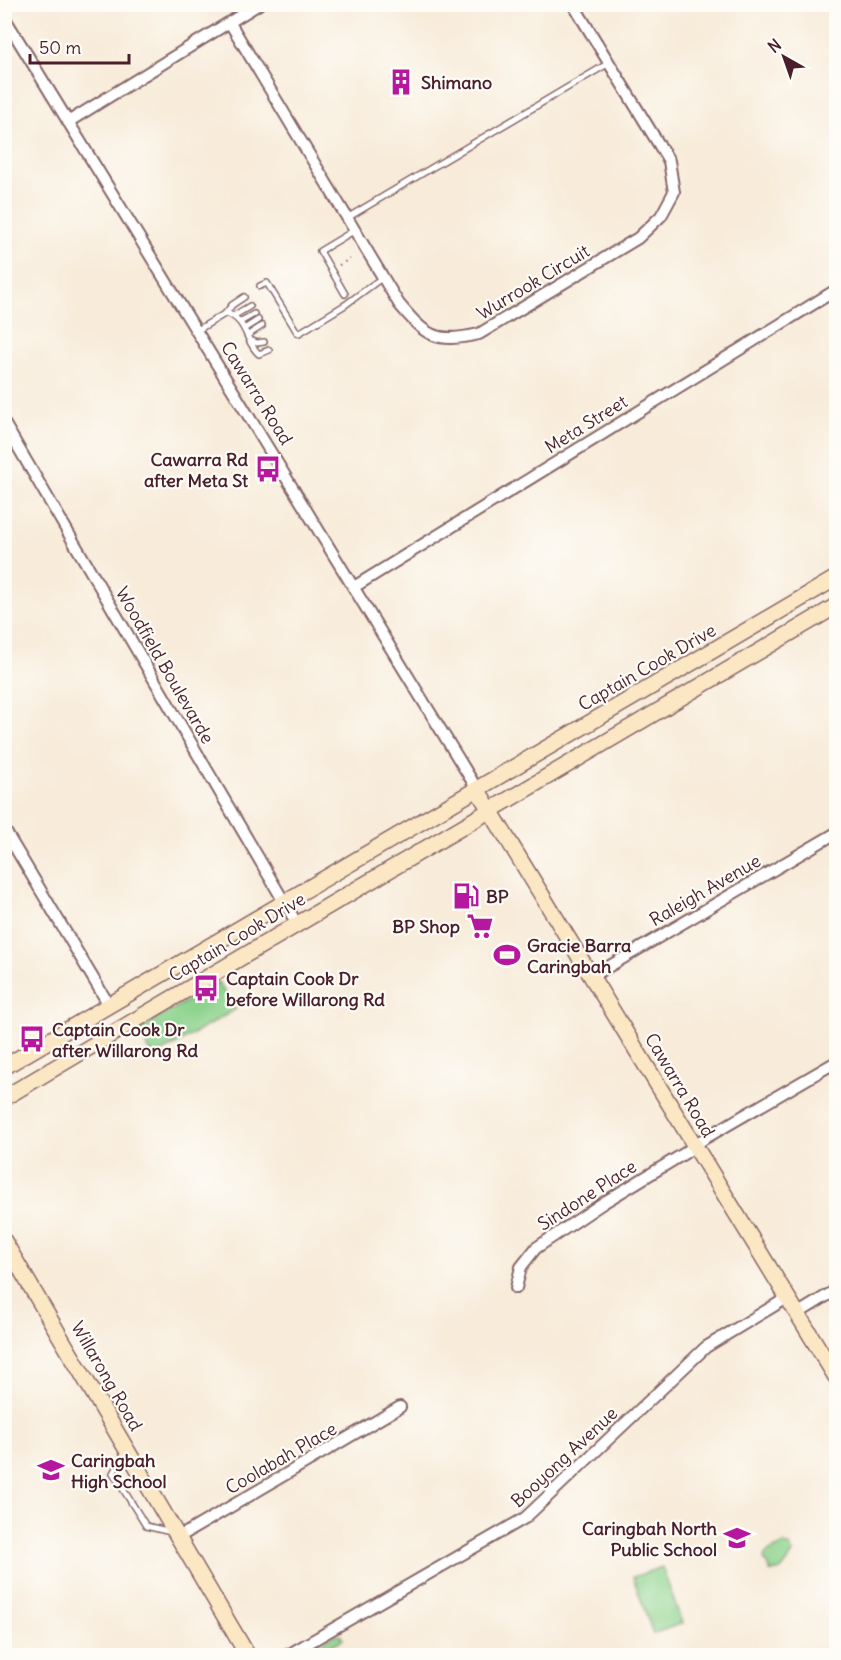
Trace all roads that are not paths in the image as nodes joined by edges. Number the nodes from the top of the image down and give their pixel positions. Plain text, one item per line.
1 (259, 4) edge
2 (573, 4) edge
3 (4, 17) edge
4 (230, 23) junction
5 (609, 63) junction
6 (68, 122) junction
7 (347, 218) junction
8 (354, 230) junction
9 (383, 277) junction
10 (260, 286) dead end
11 (837, 290) edge
12 (272, 292) junction
13 (345, 294) dead end
14 (266, 296) dead end
15 (244, 297) dead end
16 (277, 300) junction
17 (271, 304) dead end
18 (250, 306) dead end
19 (281, 306) junction
20 (274, 310) dead end
21 (284, 312) junction
22 (226, 313) junction
23 (254, 314) dead end
24 (235, 315) junction
25 (278, 316) dead end
26 (258, 320) dead end
27 (240, 322) junction
28 (292, 325) junction
29 (262, 326) dead end
30 (244, 329) junction
31 (286, 329) dead end
32 (196, 331) junction
33 (297, 332) junction
34 (291, 336) dead end
35 (249, 338) junction
36 (264, 342) dead end
37 (269, 350) dead end
38 (4, 423) edge
39 (837, 578) edge
40 (354, 587) junction
41 (837, 606) edge
42 (477, 789) junction
43 (490, 812) junction
44 (4, 829) edge
45 (837, 833) edge
46 (285, 902) junction
47 (297, 924) junction
48 (591, 977) junction
49 (109, 1005) junction
50 (837, 1062) edge
51 (4, 1067) edge
52 (4, 1098) edge
53 (694, 1146) junction
54 (4, 1241) edge
55 (516, 1288) dead end
56 (837, 1290) edge
57 (787, 1298) junction
58 (797, 1314) junction
59 (837, 1377) edge
60 (400, 1407) dead end
61 (126, 1449) junction
62 (177, 1535) junction
63 (248, 1656) edge
64 (286, 1656) edge

1 - 4 street
2 - 5 street, Wurrook Circuit
3 - 6 street, Cawarra Road
4 - 6 street
4 - 7 street, Wurrook Circuit
5 - 7 lane
5 - 9 street, Wurrook Circuit
6 - 32 street, Cawarra Road
7 - 8 street, Wurrook Circuit
8 - 9 street, Wurrook Circuit
8 - 13 lane
9 - 33 lane
10 - 12 lane
11 - 40 street, Meta Street
12 - 14 lane
12 - 16 lane
15 - 22 lane
16 - 17 lane
16 - 19 lane
18 - 24 lane
19 - 20 lane
19 - 21 lane
21 - 25 lane
21 - 28 lane
22 - 24 lane
22 - 32 lane
23 - 27 lane
24 - 27 lane
26 - 30 lane
27 - 30 lane
28 - 31 lane
28 - 33 lane
29 - 35 lane
30 - 35 lane
32 - 40 street, Cawarra Road
33 - 34 lane
35 - 36 lane
35 - 37 lane
38 - 46 street, Woodfield Boulevarde
39 - 42 main road, Captain Cook Drive
40 - 42 street, Cawarra Road
41 - 43 main road, Captain Cook Drive
42 - 43 main road
42 - 46 main road, Captain Cook Drive
43 - 47 main road, Captain Cook Drive
43 - 48 main road, Cawarra Road
44 - 49 street
45 - 48 street, Raleigh Avenue
46 - 47 street, Woodfield Boulevarde
46 - 49 main road, Captain Cook Drive
47 - 52 main road, Captain Cook Drive
48 - 53 main road, Cawarra Road
49 - 51 main road, Captain Cook Drive
50 - 53 street, Sindone Place
53 - 55 street, Sindone Place
53 - 57 main road, Cawarra Road
54 - 61 main road, Willarong Road
56 - 58 street
57 - 58 main road, Cawarra Road
57 - 64 street, Booyong Avenue
58 - 59 main road, Cawarra Road
60 - 62 street, Coolabah Place
61 - 62 main road, Willarong Road
61 - 62 lane
62 - 63 main road, Willarong Road

